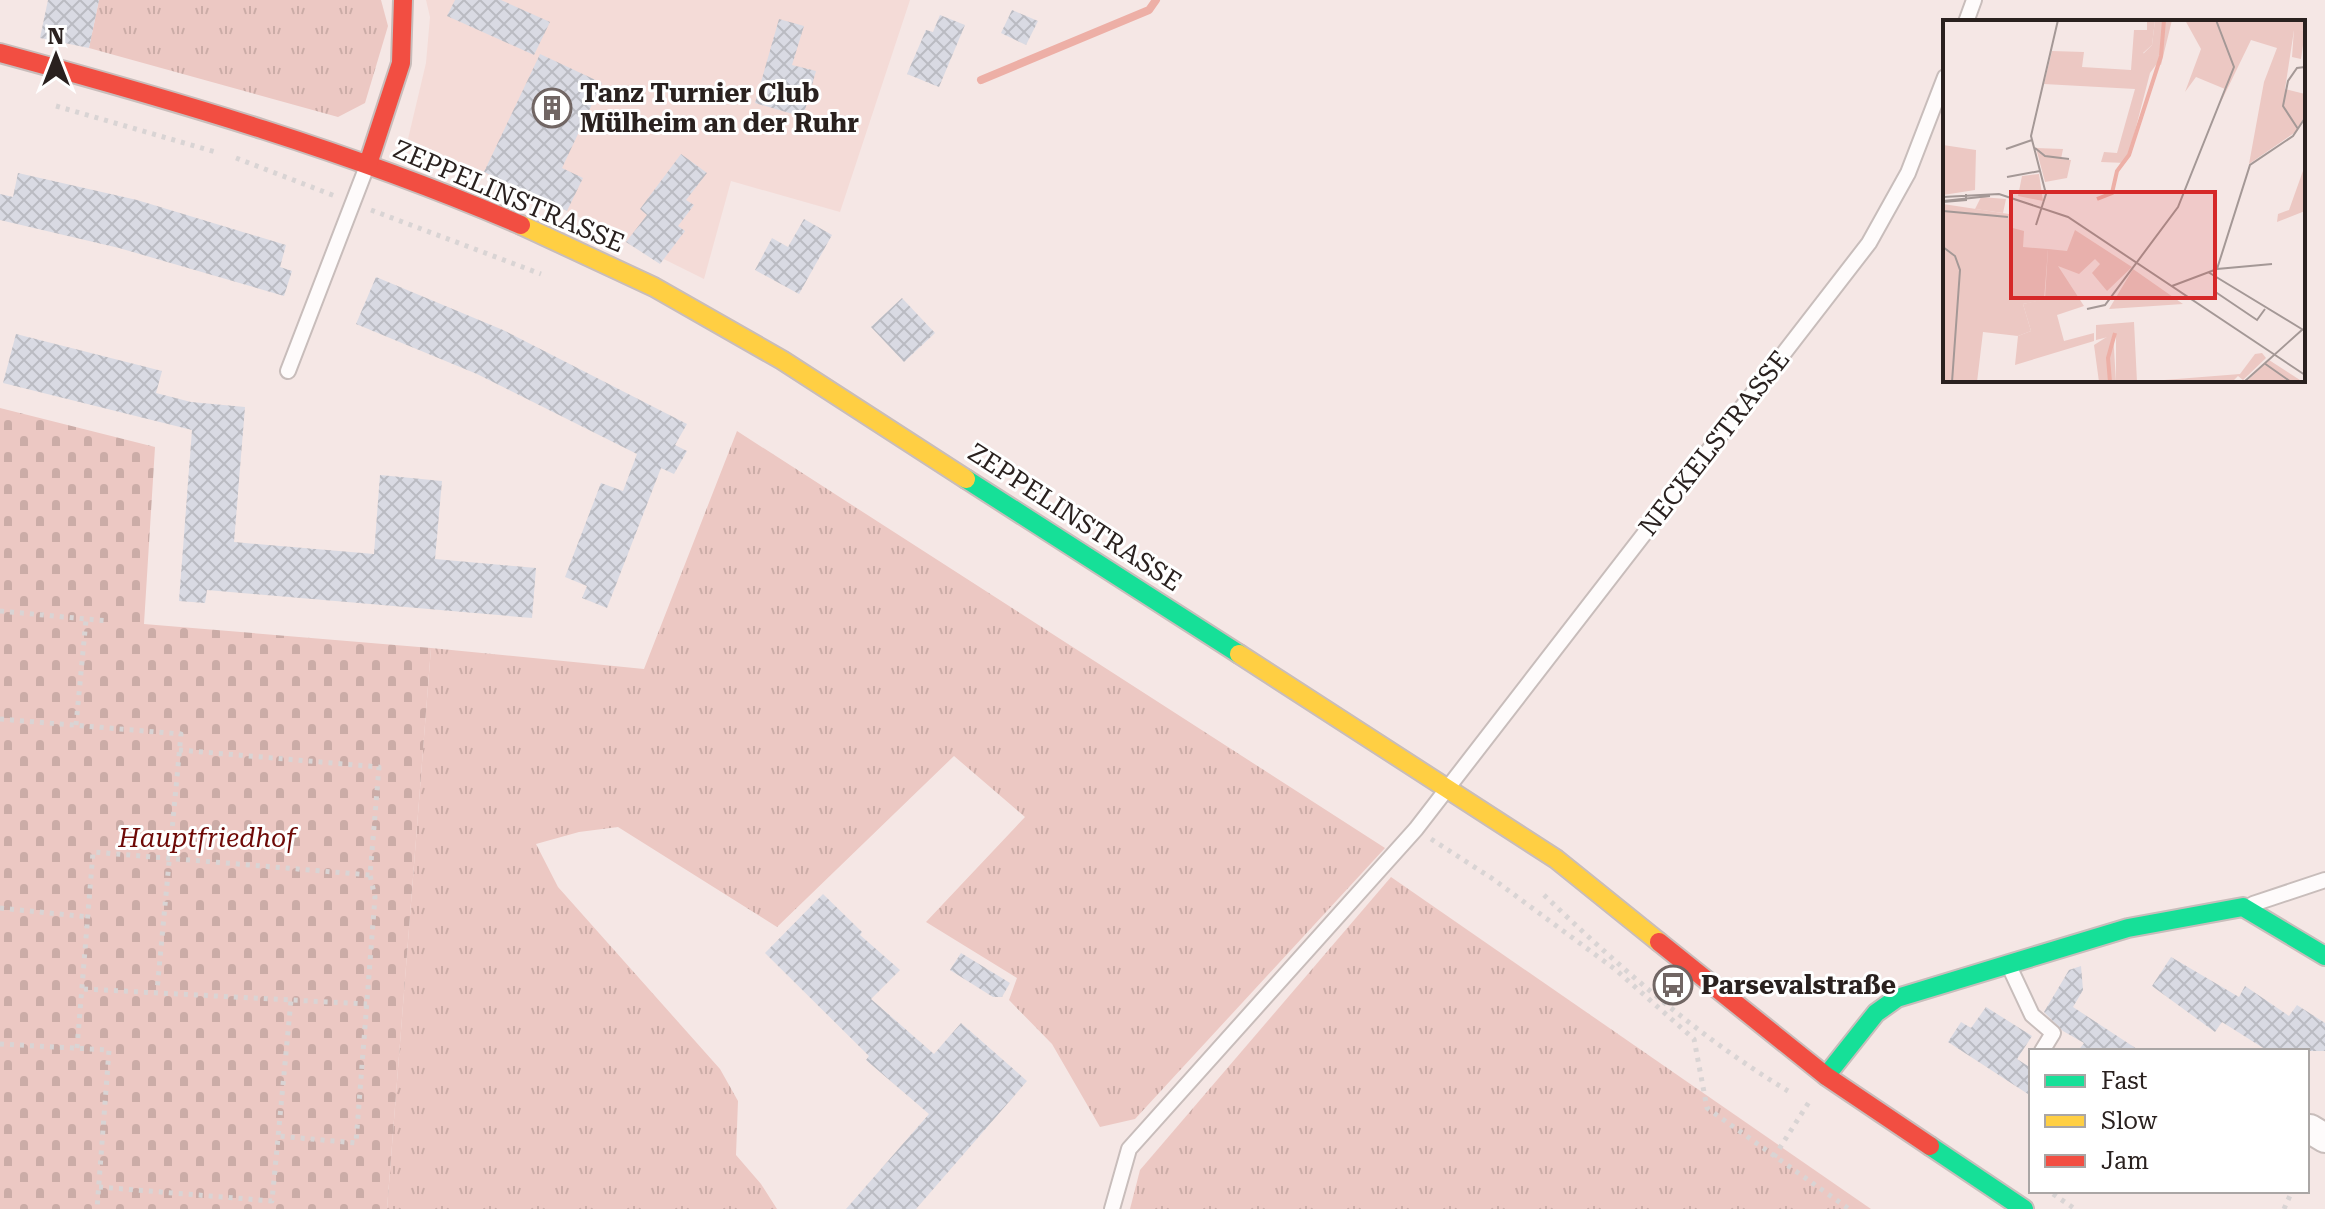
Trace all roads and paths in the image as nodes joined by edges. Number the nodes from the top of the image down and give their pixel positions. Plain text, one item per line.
1 (403, 0) edge
2 (1974, 0) edge
3 (1967, 20) edge
4 (0, 53) edge
5 (1943, 82) edge
6 (43, 102) dead end
7 (368, 164) junction
8 (354, 203) junction
9 (543, 275) dead end
10 (288, 371) dead end
11 (0, 611) edge
12 (86, 620) junction
13 (108, 621) dead end
14 (0, 719) edge
15 (76, 725) junction
16 (179, 750) junction
17 (1446, 787) junction
18 (1416, 829) junction
19 (169, 858) junction
20 (370, 875) junction
21 (2325, 880) edge
22 (1542, 894) dead end
23 (2243, 907) junction
24 (0, 908) edge
25 (89, 917) junction
26 (2325, 956) edge
27 (2008, 964) junction
28 (84, 989) junction
29 (157, 991) junction
30 (291, 1000) junction
31 (367, 1004) junction
32 (0, 1044) edge
33 (77, 1048) junction
34 (2043, 1049) edge
35 (1826, 1076) junction
36 (1808, 1104) junction
37 (1819, 1110) dead end
38 (278, 1136) junction
39 (1774, 1157) junction
40 (99, 1187) junction
41 (2051, 1193) edge
42 (97, 1209) edge
43 (1112, 1209) edge
44 (1849, 1209) edge
45 (2024, 1209) edge
46 (2075, 1209) edge

1 - 7 main road
2 - 3 lane
4 - 7 main road, ZEPPELINSTRASSE
5 - 17 lane, NECKELSTRASSE
6 - 8 path
7 - 8 lane
7 - 17 main road, ZEPPELINSTRASSE
8 - 9 path
8 - 10 lane
11 - 12 path
12 - 13 path
12 - 15 path
14 - 15 path
15 - 16 path
16 - 19 path
16 - 20 path
17 - 18 lane, NECKELSTRASSE
17 - 35 main road, ZEPPELINSTRASSE
18 - 39 path
18 - 43 lane, NECKELSTRASSE
19 - 20 path
19 - 25 path
19 - 29 path
20 - 31 path
21 - 23 lane
22 - 36 path
23 - 26 main road
23 - 27 main road
24 - 25 path
25 - 28 path
27 - 34 lane
27 - 35 main road
28 - 29 path
28 - 33 path
29 - 30 path
30 - 31 path
30 - 38 path
31 - 38 path
32 - 33 path
33 - 40 path
35 - 36 path
35 - 45 main road, ZEPPELINSTRASSE
36 - 37 path
36 - 39 path
38 - 40 path
39 - 44 path
40 - 42 path
41 - 46 path

